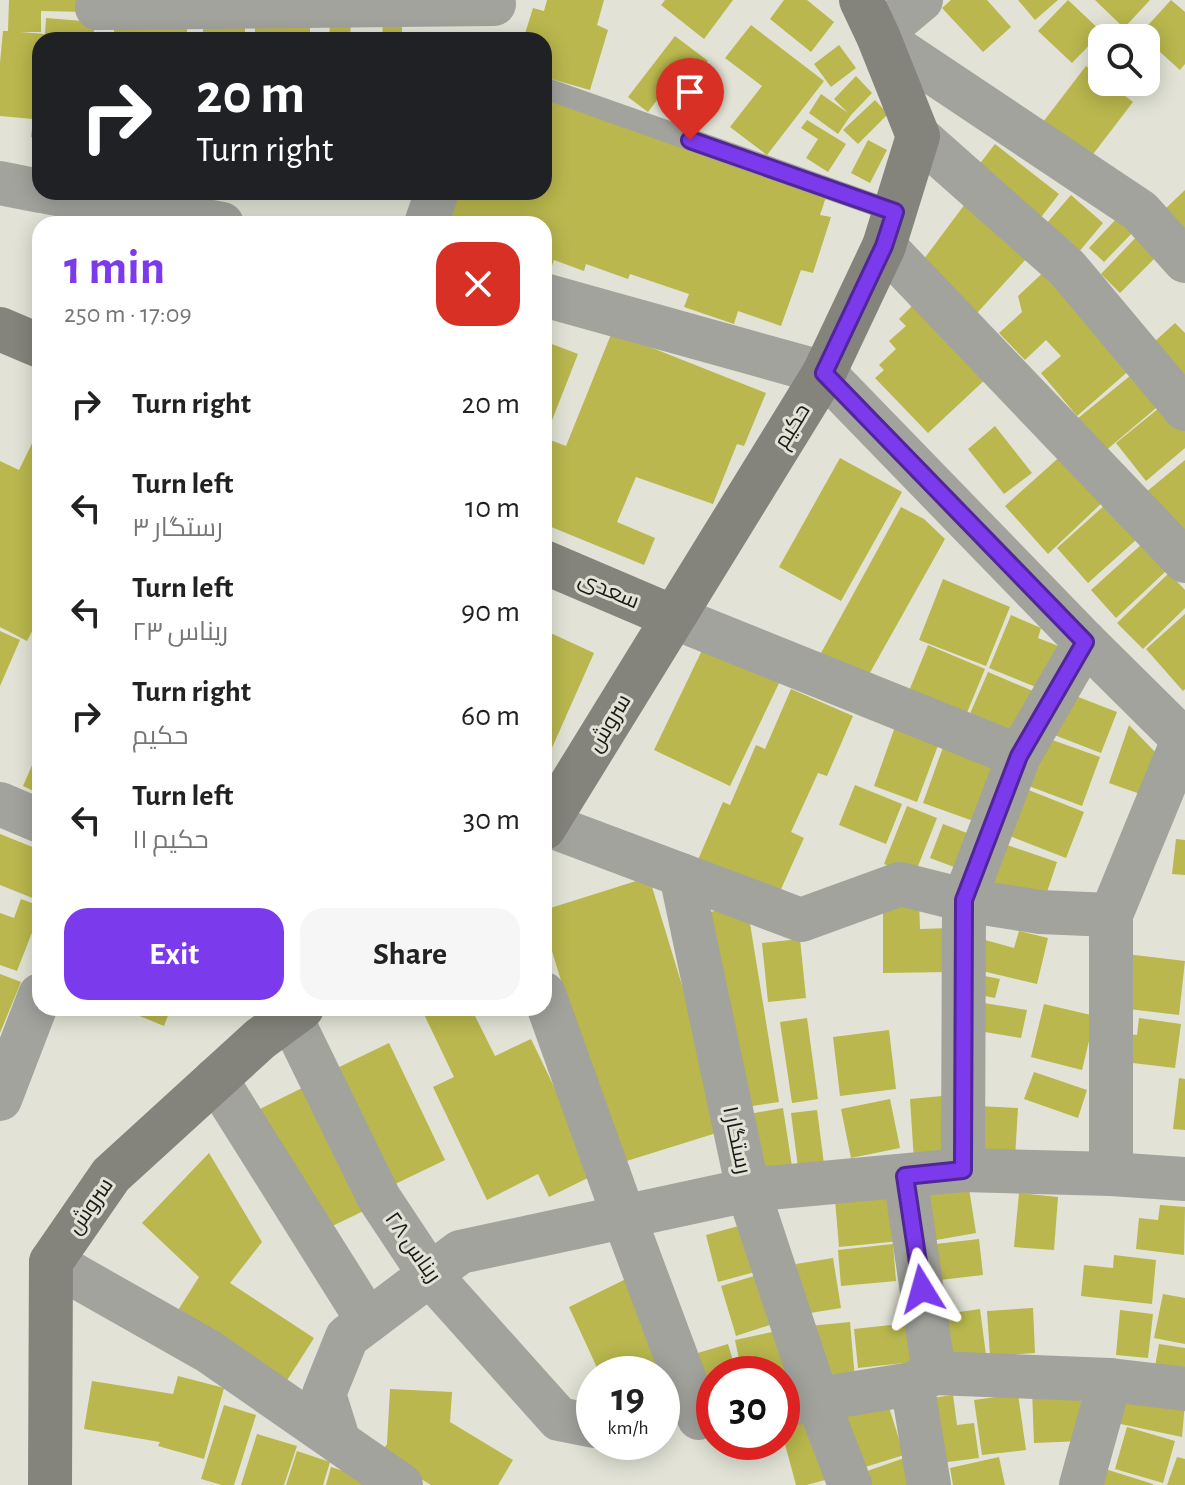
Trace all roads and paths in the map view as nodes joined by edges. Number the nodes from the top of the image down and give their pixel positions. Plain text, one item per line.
1 (921, 0) edge
2 (491, 15) edge
3 (96, 16) edge
4 (870, 18) edge
5 (552, 91) edge
6 (918, 136) junction
7 (0, 183) edge
8 (32, 189) edge
9 (111, 200) edge
10 (185, 216) edge
11 (890, 229) junction
12 (1185, 261) edge
13 (552, 297) edge
14 (0, 329) edge
15 (32, 343) edge
16 (824, 373) junction
17 (1185, 409) edge
18 (1185, 561) edge
19 (552, 565) edge
20 (673, 617) junction
21 (1085, 642) junction
22 (1184, 740) edge
23 (1019, 756) junction
24 (0, 804) edge
25 (552, 816) edge
26 (32, 818) edge
27 (552, 828) edge
28 (681, 875) junction
29 (964, 900) junction
30 (1111, 915) junction
31 (32, 1016) edge
32 (552, 1016) edge
33 (282, 1018) edge
34 (216, 1079) junction
35 (0, 1099) edge
36 (963, 1170) junction
37 (1111, 1174) junction
38 (905, 1176) junction
39 (1185, 1179) edge
40 (748, 1190) junction
41 (624, 1217) junction
42 (51, 1262) junction
43 (430, 1275) junction
44 (368, 1321) junction
45 (789, 1356) edge
46 (923, 1378) junction
47 (1110, 1380) junction
48 (1185, 1389) edge
49 (800, 1402) edge
50 (692, 1419) edge
51 (576, 1422) edge
52 (339, 1442) junction
53 (50, 1485) edge
54 (401, 1485) edge
55 (850, 1485) edge
56 (929, 1485) edge
57 (1081, 1485) edge

1 - 4 street
2 - 3 street
4 - 6 street
4 - 12 street
5 - 11 lane
6 - 11 street, حکیم
6 - 17 street
7 - 8 street
9 - 10 street
11 - 16 street, حکیم
11 - 18 street
13 - 16 street
14 - 15 street
16 - 20 street, حکیم
16 - 21 street
19 - 20 street, سعدی
20 - 23 street
20 - 25 street, سروش
21 - 22 street
21 - 23 street
22 - 30 street
23 - 29 street
24 - 26 street
27 - 28 street
28 - 29 street
28 - 40 street, رستگار ۱
29 - 30 street
29 - 36 street
30 - 37 street
31 - 35 street
32 - 41 street
33 - 34 street, سروش
33 - 43 street, ریناس ۲۸
34 - 42 street, سروش
34 - 44 street
36 - 37 street
36 - 38 street
37 - 39 street
38 - 40 street
38 - 46 street
40 - 41 street
40 - 45 street, رستگار ۱
41 - 43 street
41 - 50 street
42 - 52 street
42 - 53 street
43 - 44 street
43 - 51 street, ریناس ۲۸
44 - 52 street
46 - 47 street
46 - 49 street
46 - 56 street
47 - 48 street
47 - 57 street
49 - 55 street, رستگار ۱
52 - 54 street

